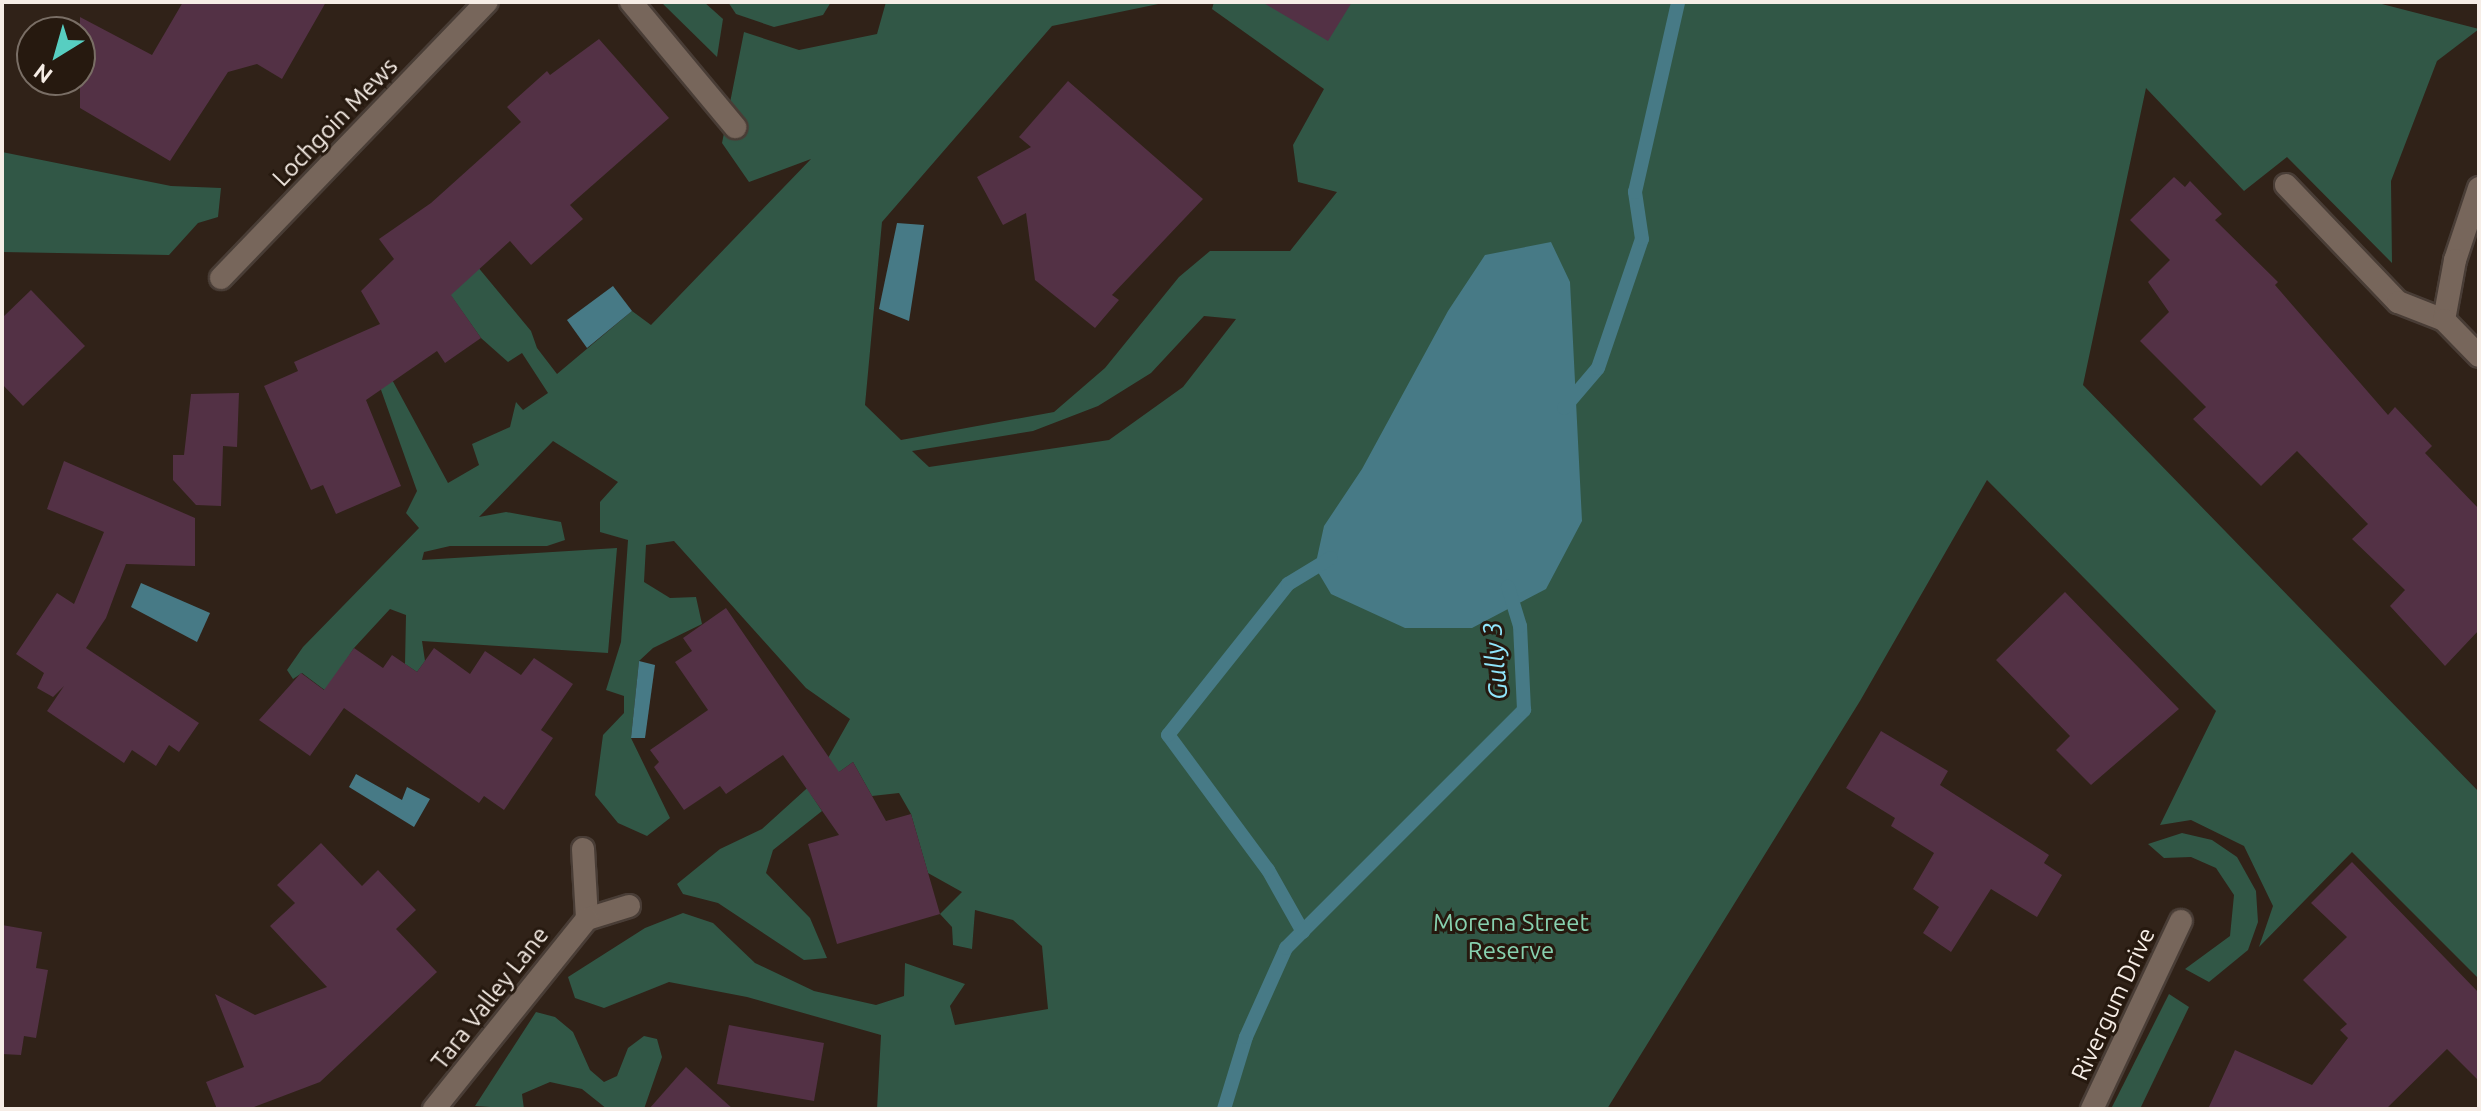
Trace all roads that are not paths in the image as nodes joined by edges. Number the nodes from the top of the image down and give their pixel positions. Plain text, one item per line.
1 (487, 2) edge
2 (631, 2) edge
3 (735, 127) dead end
4 (2286, 185) dead end
5 (2479, 188) edge
6 (221, 278) dead end
7 (2444, 320) junction
8 (2479, 356) edge
9 (583, 849) dead end
10 (629, 906) dead end
11 (587, 919) junction
12 (2181, 921) dead end
13 (434, 1109) edge
14 (2092, 1109) edge

1 - 6 street, Lochgoin Mews
2 - 3 street
4 - 7 street
5 - 7 street
7 - 8 street
9 - 11 street
10 - 11 street
11 - 13 street, Tara Valley Lane
12 - 14 street, Rivergum Drive

